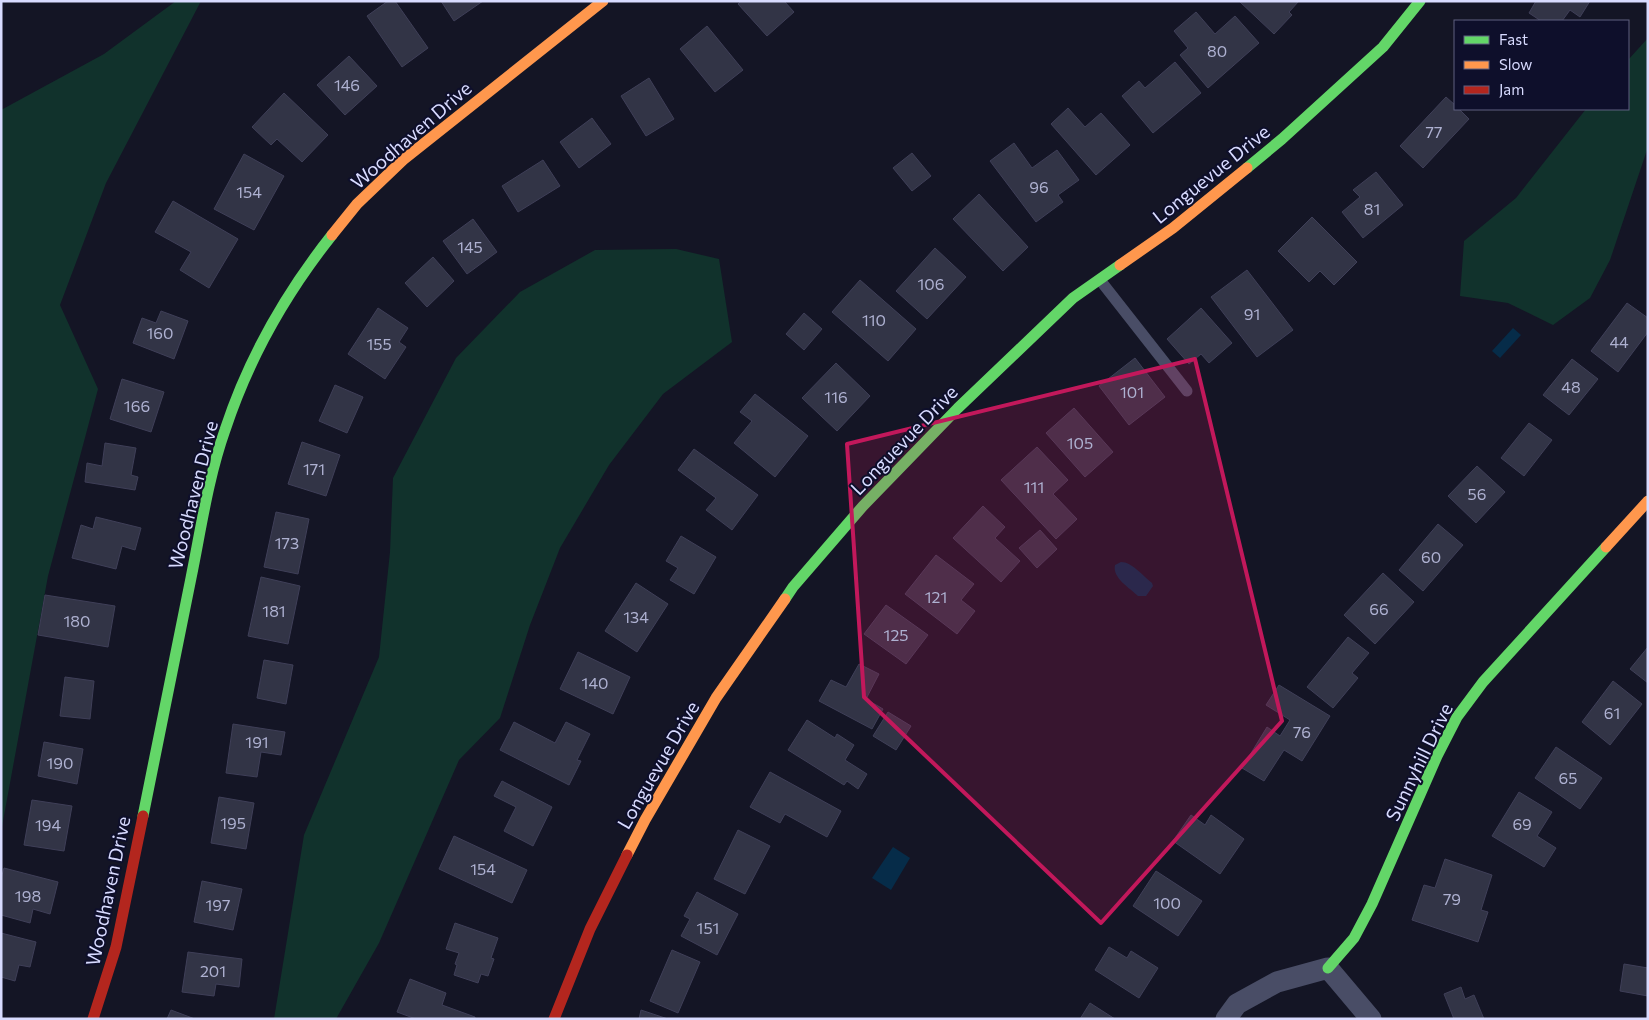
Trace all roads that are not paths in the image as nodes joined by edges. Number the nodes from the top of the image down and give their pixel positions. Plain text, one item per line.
1 (603, 1) edge
2 (1420, 1) edge
3 (1100, 280) junction
4 (1187, 391) dead end
5 (1648, 501) edge
6 (1328, 968) junction
7 (93, 1019) edge
8 (554, 1019) edge
9 (1226, 1019) edge
10 (1371, 1019) edge

1 - 7 street, Woodhaven Drive
2 - 3 street, Longuevue Drive
3 - 4 lane
3 - 8 street, Longuevue Drive
5 - 6 street, Sunnyhill Drive
6 - 9 street
6 - 10 street

